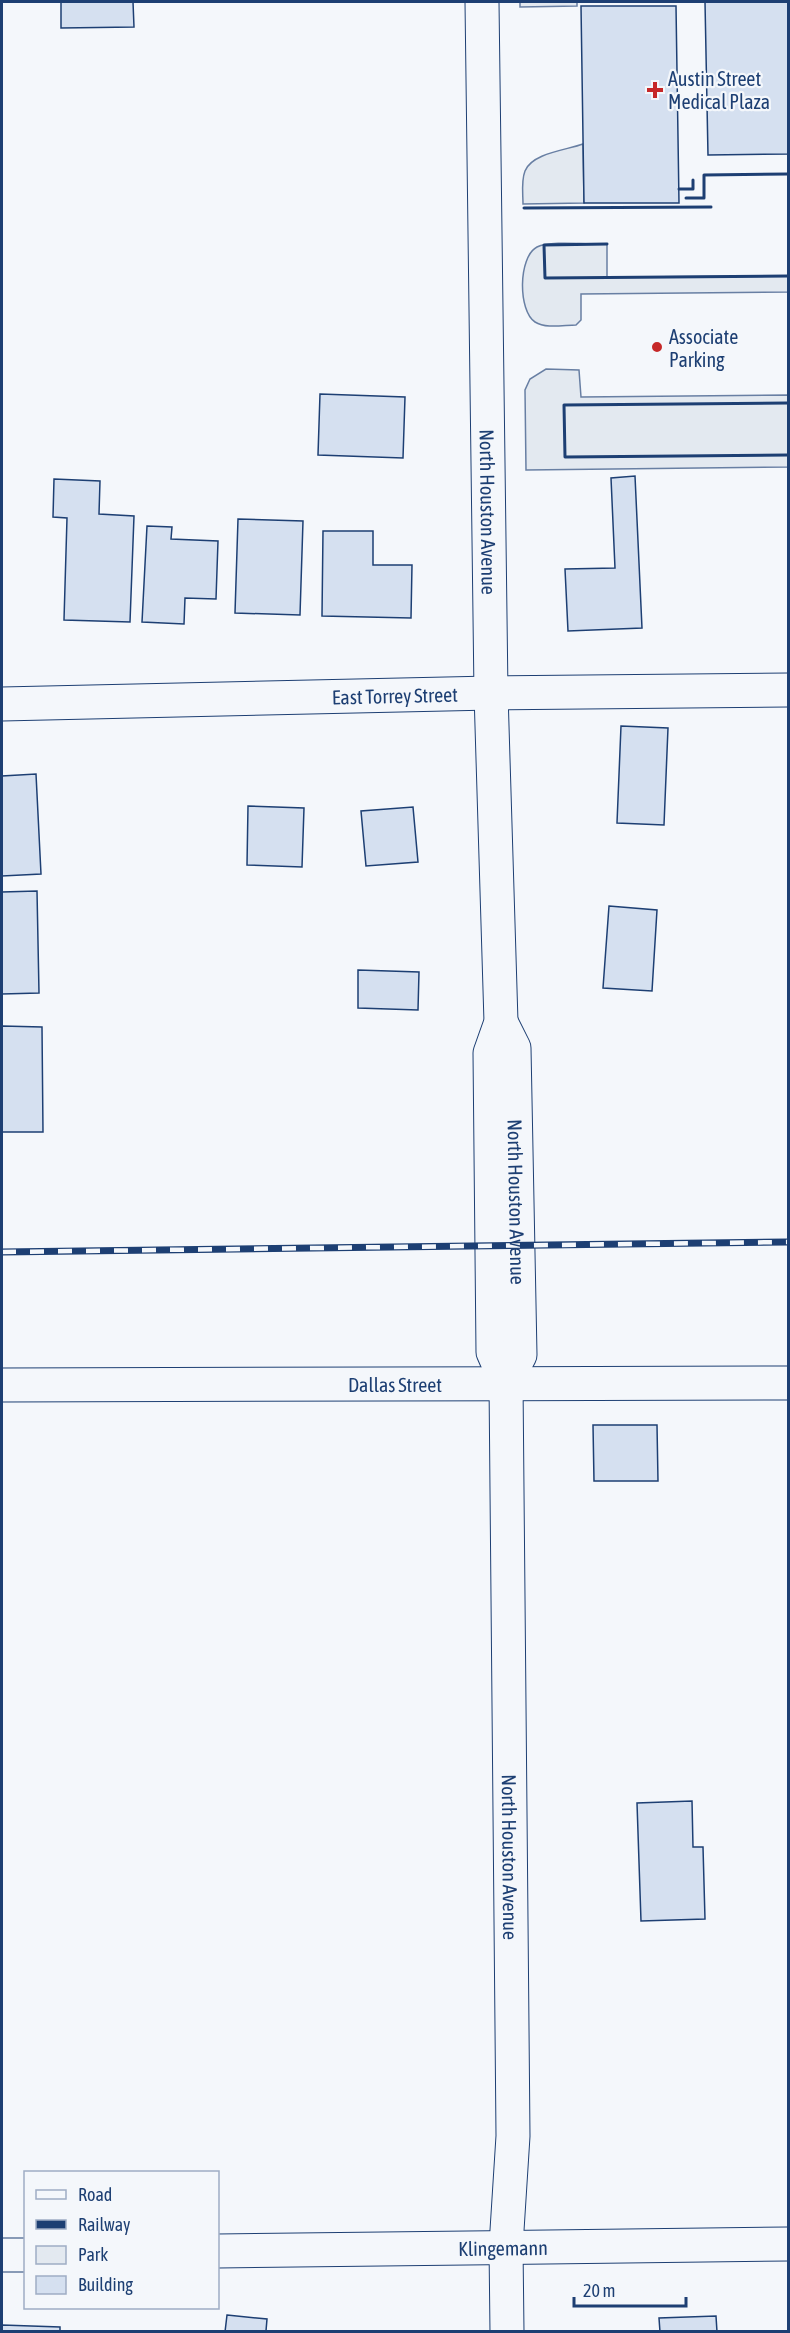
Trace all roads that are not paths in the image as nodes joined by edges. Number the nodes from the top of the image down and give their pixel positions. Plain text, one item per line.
1 (482, 2) edge
2 (789, 690) edge
3 (491, 693) junction
4 (2, 704) edge
5 (506, 1382) junction
6 (789, 1383) edge
7 (2, 1386) edge
8 (789, 2244) edge
9 (506, 2246) junction
10 (219, 2251) edge
11 (2, 2255) edge
12 (24, 2255) edge
13 (507, 2331) edge

1 - 3 street, North Houston Avenue
2 - 3 street, East Torrey Street
3 - 4 street, East Torrey Street
3 - 5 street, North Houston Avenue
5 - 6 street, Dallas Street
5 - 7 street, Dallas Street
5 - 9 street, North Houston Avenue
8 - 9 street, Klingemann
9 - 10 street, Klingemann
9 - 13 street, North Houston Avenue
11 - 12 street

